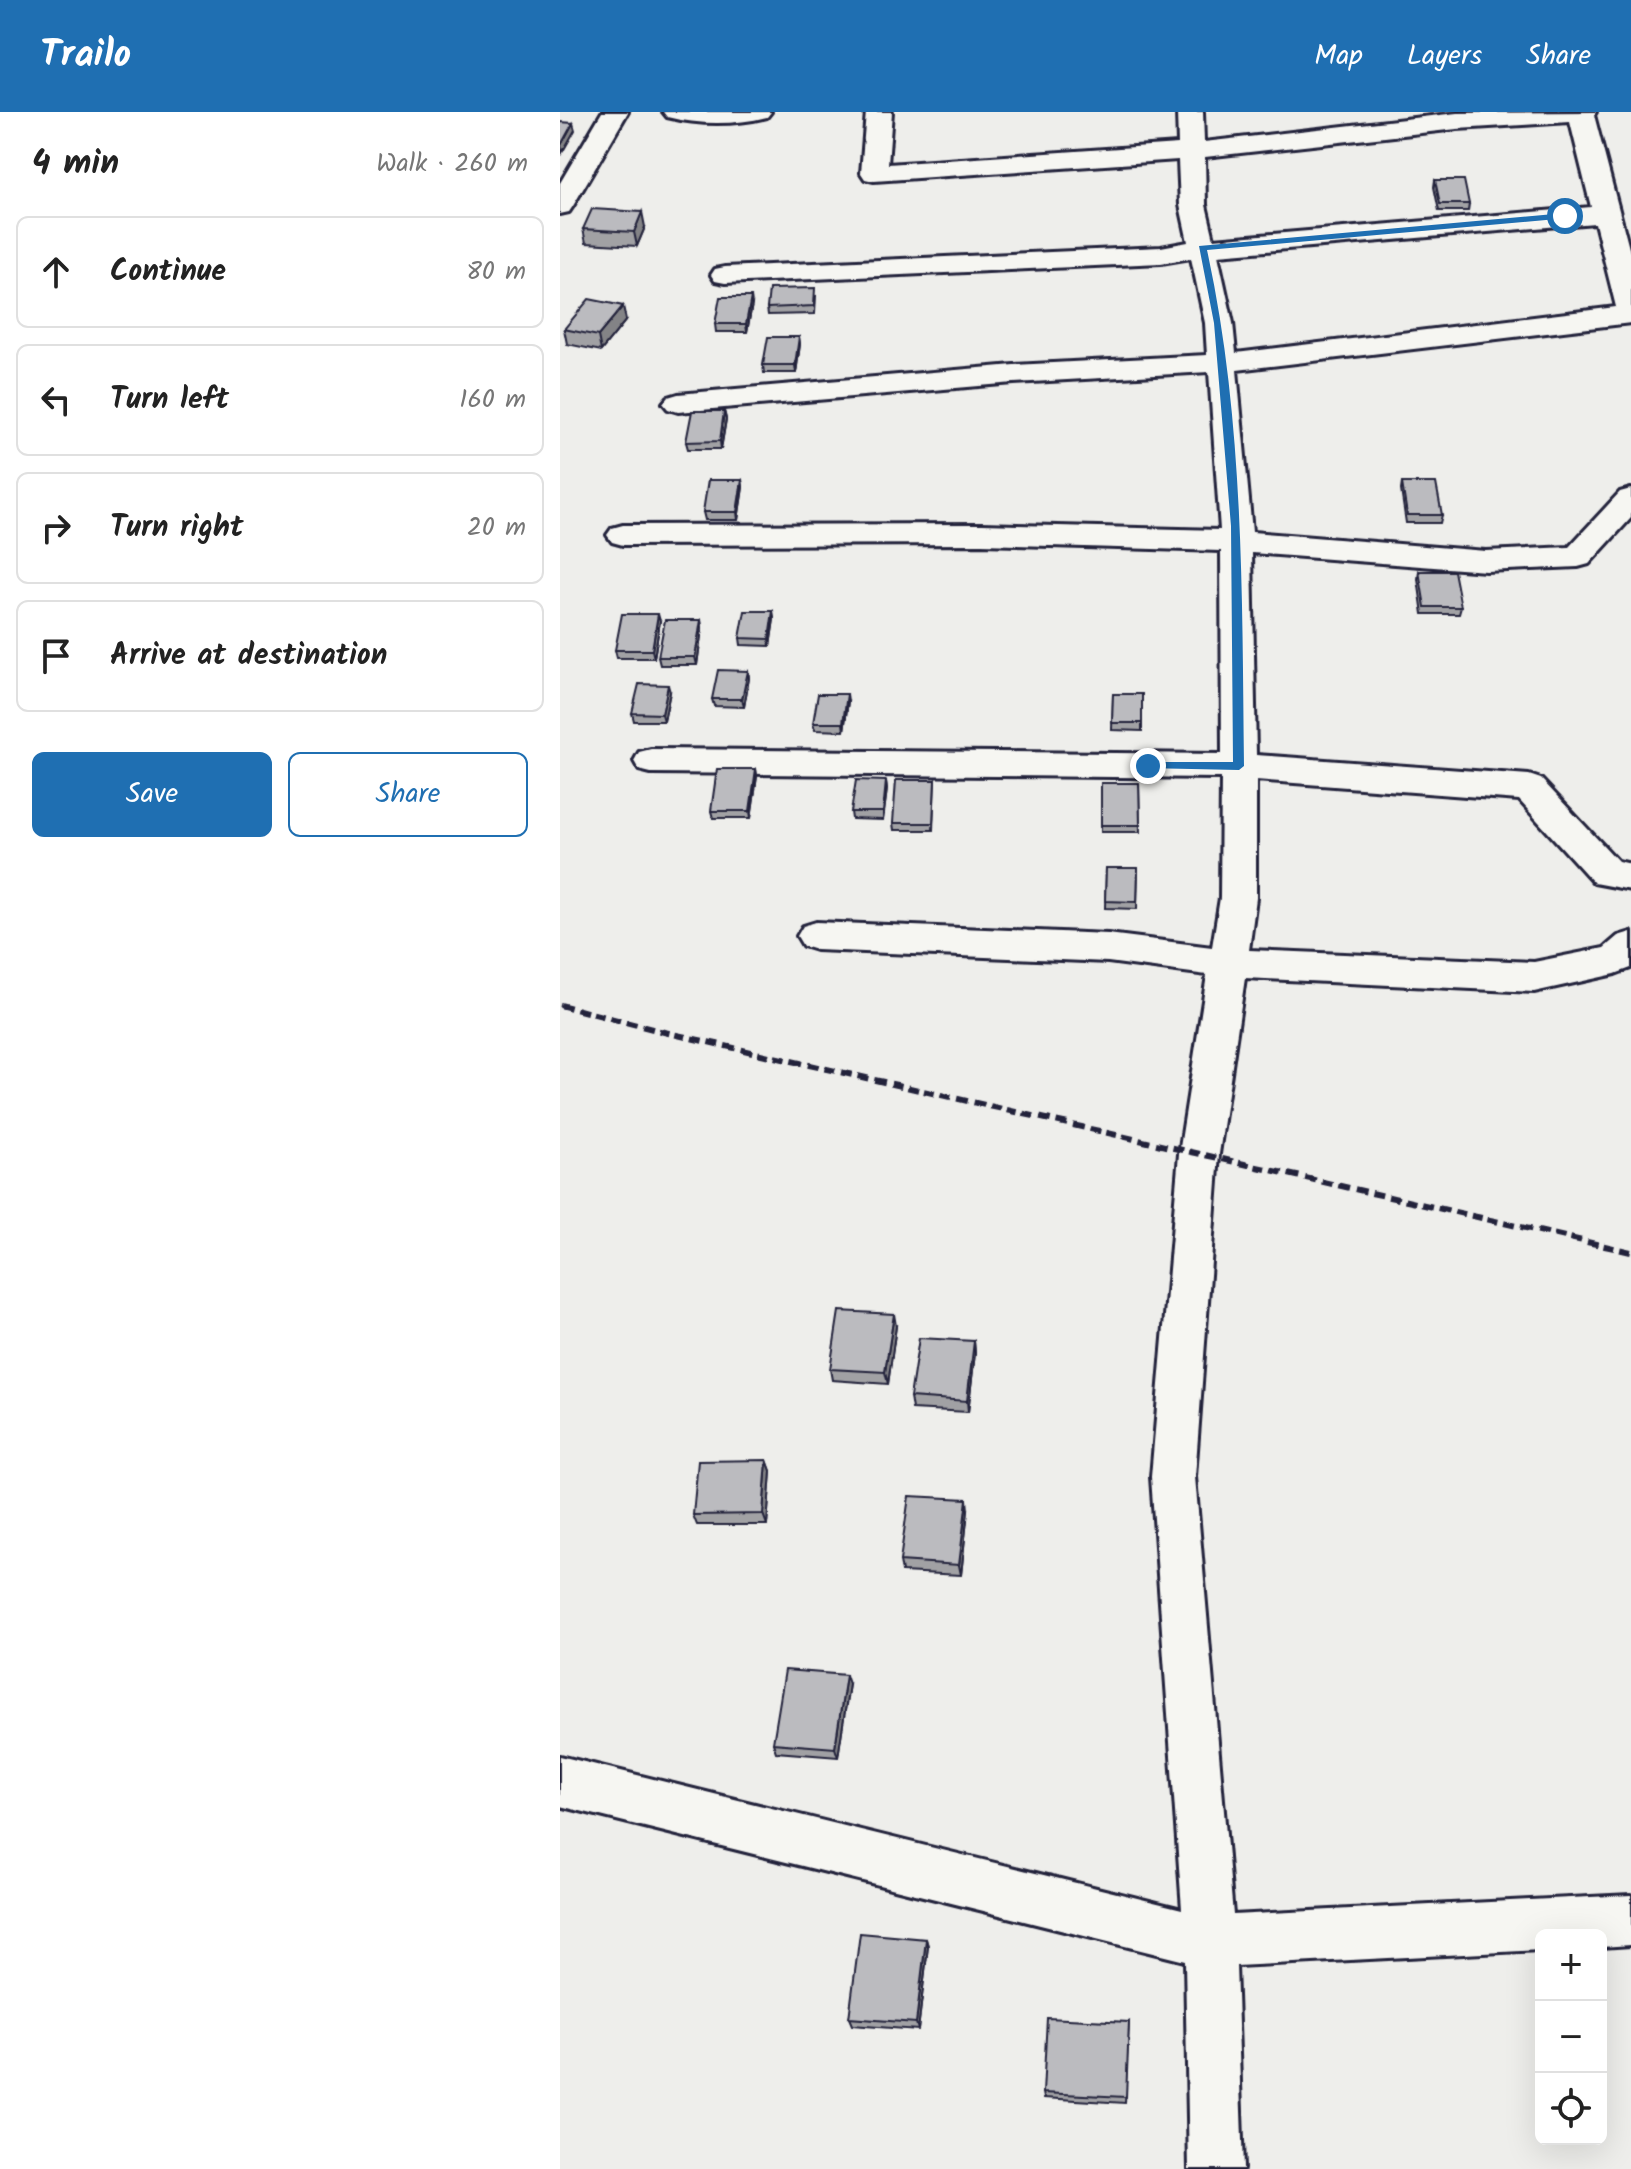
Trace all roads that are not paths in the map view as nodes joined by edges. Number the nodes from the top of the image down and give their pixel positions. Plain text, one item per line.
1 (615, 112) edge
2 (676, 112) edge
3 (758, 112) edge
4 (879, 112) edge
5 (1190, 112) edge
6 (1581, 112) edge
7 (1191, 151) junction
8 (560, 206) edge
9 (1606, 215) junction
10 (1202, 248) junction
11 (725, 275) dead end
12 (1631, 312) edge
13 (1222, 363) junction
14 (678, 403) dead end
15 (1631, 499) edge
16 (623, 535) dead end
17 (1236, 541) junction
18 (651, 761) dead end
19 (1239, 766) junction
20 (1631, 877) edge
21 (816, 936) dead end
22 (1631, 946) edge
23 (1228, 963) junction
24 (560, 1781) edge
25 (1631, 1920) edge
26 (1210, 1942) junction
27 (1216, 2169) edge

1 - 8 street
2 - 3 street
4 - 7 street
5 - 7 street
6 - 7 street
6 - 9 street
7 - 10 street
9 - 10 street
9 - 12 street
10 - 11 street
10 - 13 street
12 - 13 street
13 - 14 street
13 - 17 street
15 - 17 street
16 - 17 street
17 - 19 street
18 - 19 street
19 - 20 street
19 - 23 street
21 - 23 street
22 - 23 street
23 - 26 street
24 - 26 street
25 - 26 street
26 - 27 street

